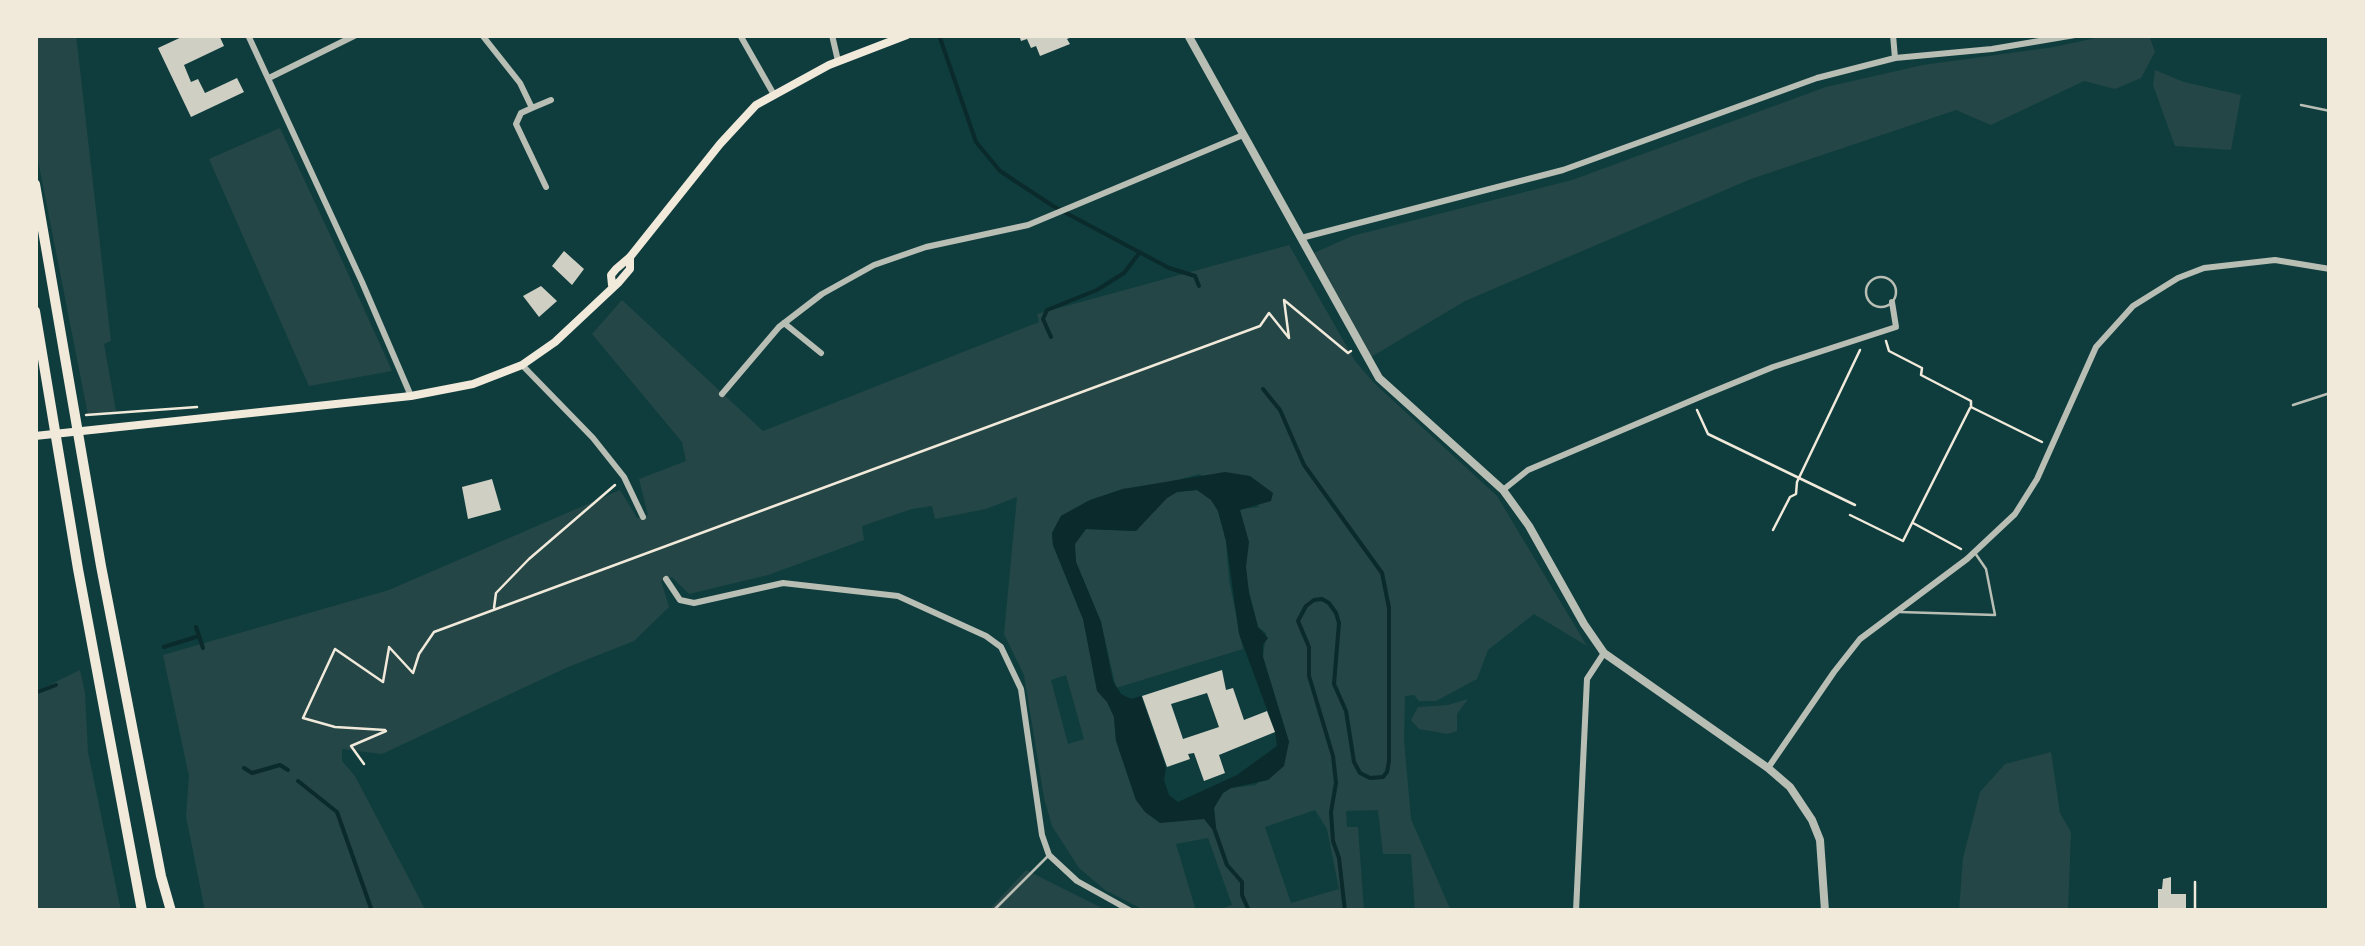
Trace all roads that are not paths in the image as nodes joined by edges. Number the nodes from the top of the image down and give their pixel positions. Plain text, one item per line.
1 (248, 35) edge
2 (356, 35) edge
3 (482, 35) edge
4 (740, 35) edge
5 (832, 35) edge
6 (907, 35) edge
7 (1188, 35) edge
8 (1893, 35) edge
9 (2075, 35) edge
10 (1895, 58) junction
11 (838, 62) junction
12 (268, 78) junction
13 (773, 94) junction
14 (551, 100) dead end
15 (2300, 105) dead end
16 (532, 108) junction
17 (2330, 110) edge
18 (1243, 135) junction
19 (35, 184) edge
20 (546, 187) dead end
21 (1300, 239) junction
22 (2330, 269) edge
23 (1892, 302) junction
24 (35, 311) edge
25 (784, 323) junction
26 (821, 353) dead end
27 (522, 364) junction
28 (2330, 392) edge
29 (722, 394) dead end
30 (410, 396) junction
31 (2294, 405) dead end
32 (35, 436) edge
33 (1504, 490) junction
34 (643, 516) dead end
35 (1975, 552) junction
36 (666, 579) dead end
37 (1894, 612) junction
38 (1604, 653) junction
39 (1768, 768) junction
40 (1049, 854) junction
41 (142, 911) edge
42 (171, 911) edge
43 (992, 911) edge
44 (1131, 911) edge
45 (1576, 911) edge
46 (1824, 911) edge

1 - 12 street
2 - 12 street
3 - 16 street
4 - 13 street
5 - 11 street
6 - 11 main road
7 - 18 street
8 - 10 street
9 - 10 street
10 - 21 street
11 - 13 main road
12 - 30 street
13 - 27 main road
14 - 16 street
15 - 17 lane
16 - 20 street
18 - 21 street
18 - 25 street
19 - 42 highway
21 - 33 street
22 - 35 street
23 - 23 lane
23 - 33 street
24 - 41 highway
25 - 26 street
25 - 29 street
27 - 30 main road
27 - 34 street
28 - 31 lane
30 - 32 main road
33 - 38 street
35 - 37 street
35 - 37 lane
36 - 40 street
37 - 39 street
38 - 39 street
38 - 45 street
39 - 46 street
40 - 43 lane
40 - 44 street

